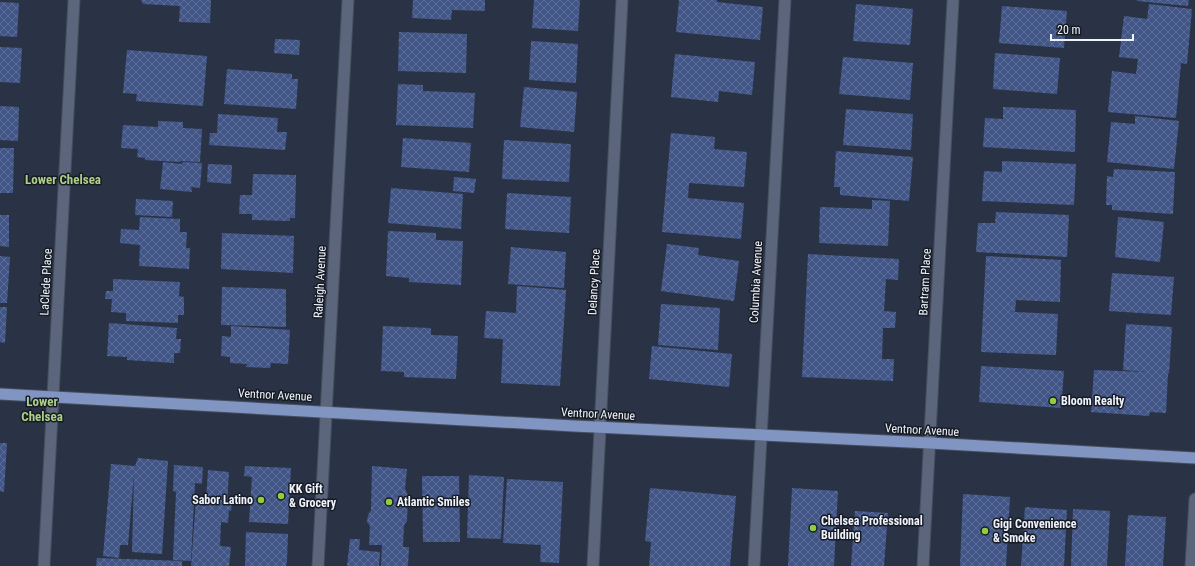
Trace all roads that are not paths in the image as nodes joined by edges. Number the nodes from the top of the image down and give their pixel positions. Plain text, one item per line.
1 (74, 0) edge
2 (348, 0) edge
3 (622, 0) edge
4 (785, 0) edge
5 (953, 0) edge
6 (0, 394) edge
7 (53, 397) junction
8 (326, 411) junction
9 (600, 427) junction
10 (760, 435) junction
11 (930, 443) junction
12 (1195, 458) edge
13 (1195, 499) edge
14 (44, 566) edge
15 (318, 566) edge
16 (593, 566) edge
17 (754, 566) edge
18 (923, 566) edge
19 (1191, 566) edge

1 - 7 street, LaClede Place
2 - 8 street, Raleigh Avenue
3 - 9 street, Delancy Place
4 - 10 street, Columbia Avenue
5 - 11 street, Bartram Place
6 - 7 main road, Ventnor Avenue
7 - 8 main road, Ventnor Avenue
7 - 14 street, LaClede Place
8 - 9 main road, Ventnor Avenue
8 - 15 street, Raleigh Avenue
9 - 10 main road, Ventnor Avenue
9 - 16 street, Delancy Place
10 - 11 main road, Ventnor Avenue
10 - 17 street, Columbia Avenue
11 - 12 main road, Ventnor Avenue
11 - 18 street, Bartram Place
13 - 19 street

